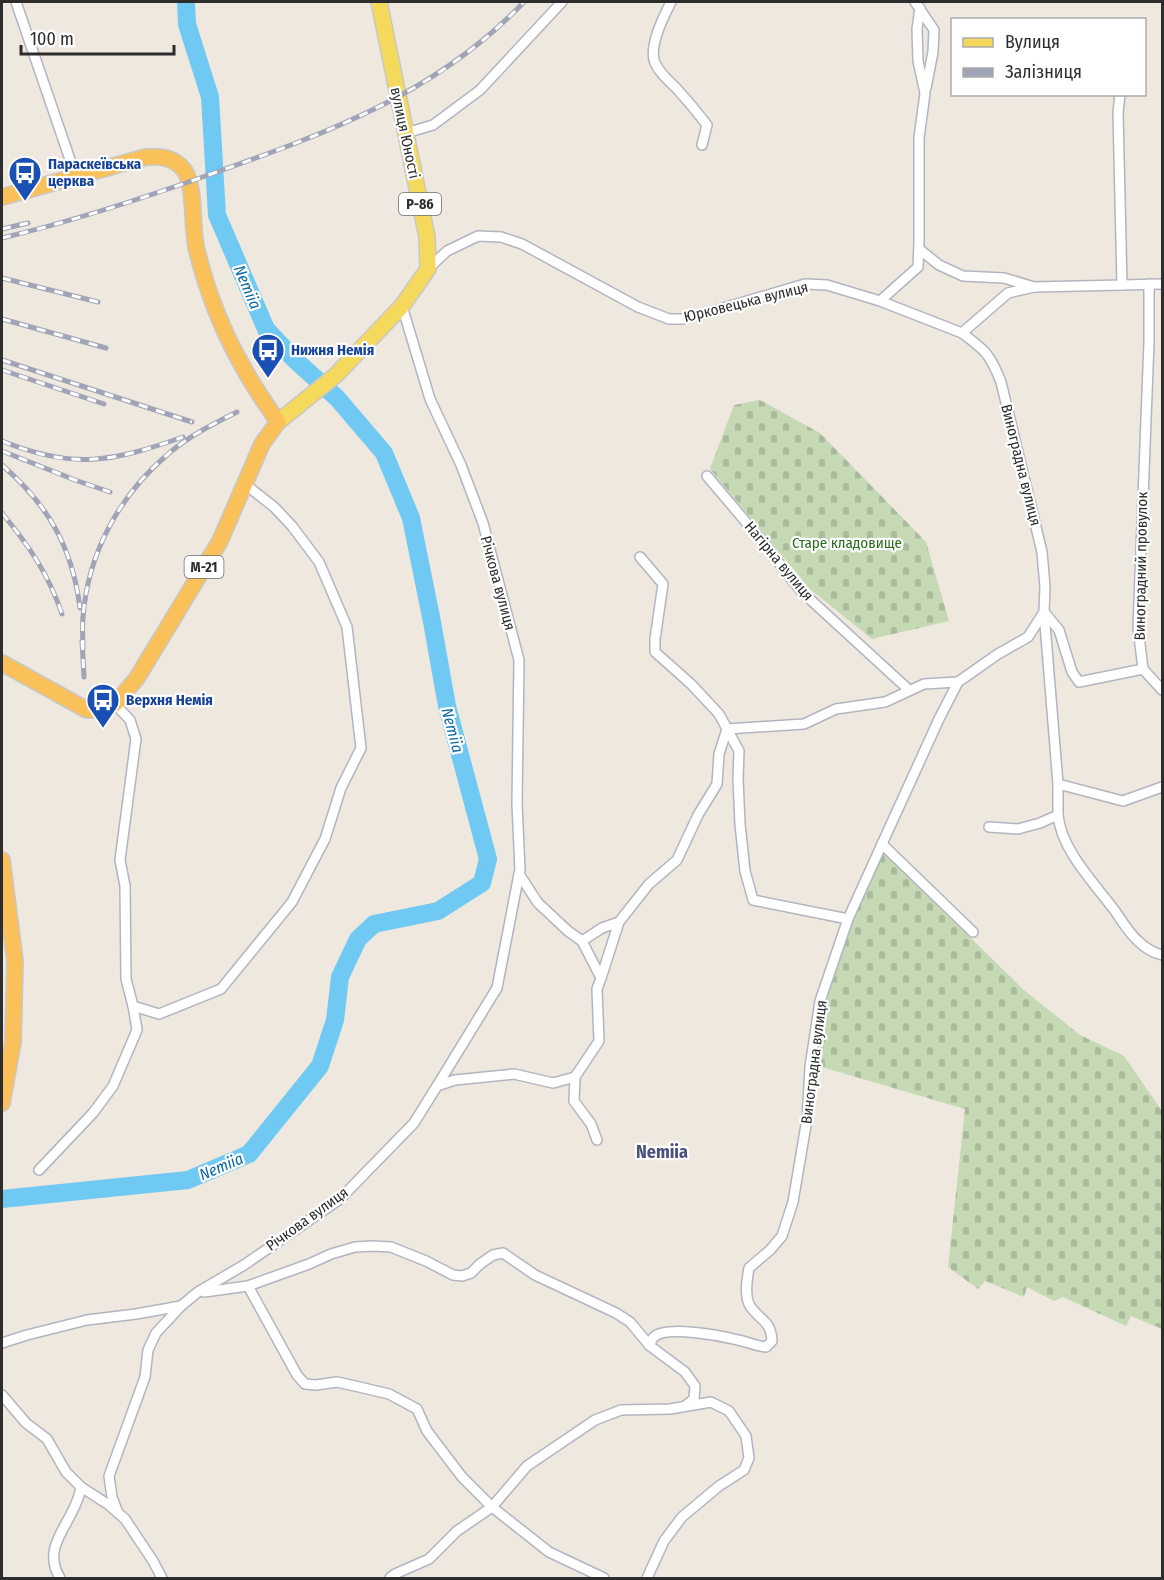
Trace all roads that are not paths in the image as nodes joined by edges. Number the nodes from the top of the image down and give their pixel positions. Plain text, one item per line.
1 (16, 2) edge
2 (379, 2) edge
3 (562, 2) edge
4 (671, 2) edge
5 (918, 5) edge
6 (925, 93) junction
7 (1120, 96) edge
8 (406, 133) junction
9 (702, 145) dead end
10 (75, 177) junction
11 (5, 192) edge
12 (919, 249) junction
13 (428, 269) junction
14 (1149, 284) junction
15 (1162, 284) edge
16 (1122, 285) junction
17 (1034, 287) junction
18 (880, 301) junction
19 (402, 306) junction
20 (962, 333) junction
21 (278, 422) junction
22 (707, 476) dead end
23 (245, 484) junction
24 (640, 557) dead end
25 (1044, 612) junction
26 (5, 668) edge
27 (1143, 669) junction
28 (958, 682) junction
29 (909, 690) junction
30 (1162, 690) edge
31 (115, 704) junction
32 (727, 729) junction
33 (1058, 784) junction
34 (1162, 787) edge
35 (1058, 815) junction
36 (989, 827) dead end
37 (882, 844) junction
38 (2, 860) edge
39 (519, 874) junction
40 (4, 894) edge
41 (848, 919) junction
42 (619, 922) junction
43 (973, 932) dead end
44 (582, 941) junction
45 (1162, 955) edge
46 (601, 978) junction
47 (134, 1006) junction
48 (575, 1077) junction
49 (437, 1086) junction
50 (2, 1103) edge
51 (597, 1140) dead end
52 (39, 1170) dead end
53 (248, 1287) junction
54 (198, 1292) junction
55 (181, 1306) junction
56 (2, 1343) edge
57 (650, 1346) junction
58 (2, 1395) edge
59 (685, 1406) junction
60 (81, 1487) junction
61 (492, 1507) junction
62 (118, 1513) junction
63 (60, 1578) edge
64 (162, 1578) edge
65 (390, 1578) edge
66 (604, 1578) edge
67 (647, 1578) edge

1 - 10 street
2 - 8 main road, вулиця Юності / Р-86
3 - 8 street
4 - 9 street
5 - 6 street
5 - 6 street
6 - 12 street
7 - 16 street
8 - 13 main road, вулиця Юності / Р-86
10 - 11 highway
10 - 21 highway
12 - 17 street
12 - 18 street
13 - 18 street, Юрковецька вулиця
13 - 19 main road
14 - 15 street
14 - 16 street
14 - 27 street, Виноградний провулок
16 - 17 street
17 - 20 street
18 - 20 street, Юрковецька вулиця
19 - 21 main road
19 - 39 street, Річкова вулиця
20 - 25 street, Виноградна вулиця
21 - 23 highway, М-21
22 - 29 street, Нагірна вулиця
23 - 31 highway, М-21
23 - 47 street
24 - 32 street
25 - 27 street
25 - 28 street, Виноградна вулиця
25 - 33 street, Виноградна вулиця
26 - 31 highway
27 - 30 street
28 - 29 street
28 - 37 street, Виноградна вулиця
29 - 32 street
31 - 47 street
32 - 41 street
32 - 42 street
33 - 34 street
33 - 35 street, Виноградна вулиця
35 - 36 street
35 - 45 street, Виноградна вулиця
37 - 41 street, Виноградна вулиця
37 - 43 street
38 - 40 highway
39 - 44 street
39 - 49 street, Річкова вулиця
40 - 50 highway
41 - 57 street, Виноградна вулиця
42 - 44 street
42 - 46 street
44 - 46 street
46 - 48 street
47 - 52 street
48 - 49 street
48 - 51 street
49 - 54 street, Річкова вулиця
53 - 54 street
53 - 57 street
53 - 61 street
54 - 55 street, Річкова вулиця
55 - 56 street, Річкова вулиця
55 - 62 street, Річкова вулиця
57 - 59 street
58 - 60 street
59 - 61 street
59 - 67 street
60 - 62 street
60 - 63 street
61 - 65 street
61 - 66 street
62 - 64 street

